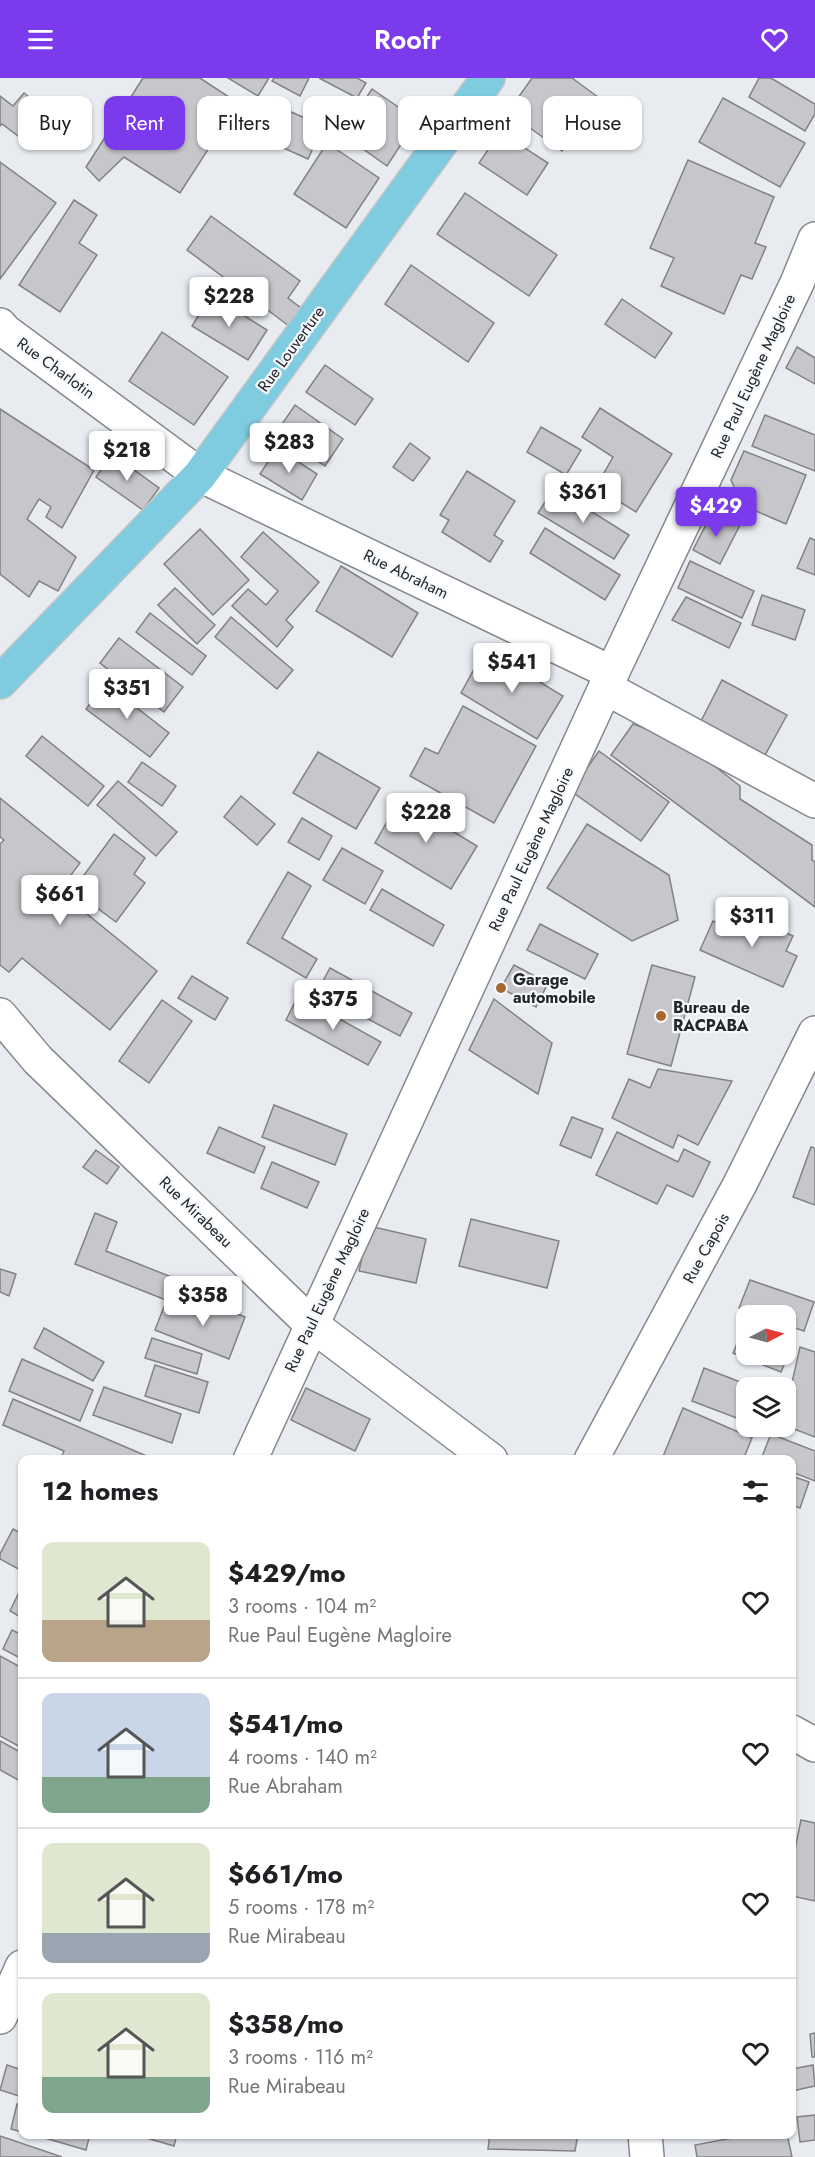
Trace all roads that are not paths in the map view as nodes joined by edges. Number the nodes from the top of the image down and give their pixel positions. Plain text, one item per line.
1 (488, 78) edge
2 (815, 239) edge
3 (0, 325) edge
4 (200, 475) junction
5 (609, 681) junction
6 (0, 682) edge
7 (815, 801) edge
8 (0, 1016) edge
9 (815, 1033) edge
10 (311, 1324) junction
11 (252, 1455) edge
12 (484, 1455) edge
13 (594, 1455) edge
14 (796, 1734) edge
15 (815, 1745) edge
16 (18, 1976) edge
17 (0, 2017) edge
18 (645, 2139) edge
19 (647, 2157) edge

1 - 4 main road, Rue Louverture
2 - 5 street, Rue Paul Eugène Magloire
3 - 4 street, Rue Charlotin
4 - 5 street, Rue Abraham
4 - 6 main road, Rue Louverture
5 - 7 street, Rue Abraham
5 - 10 street, Rue Paul Eugène Magloire
8 - 10 street, Rue Mirabeau
9 - 13 street, Rue Capois
10 - 11 street, Rue Paul Eugène Magloire
10 - 12 street, Rue Mirabeau
14 - 15 street
16 - 17 street
18 - 19 street

